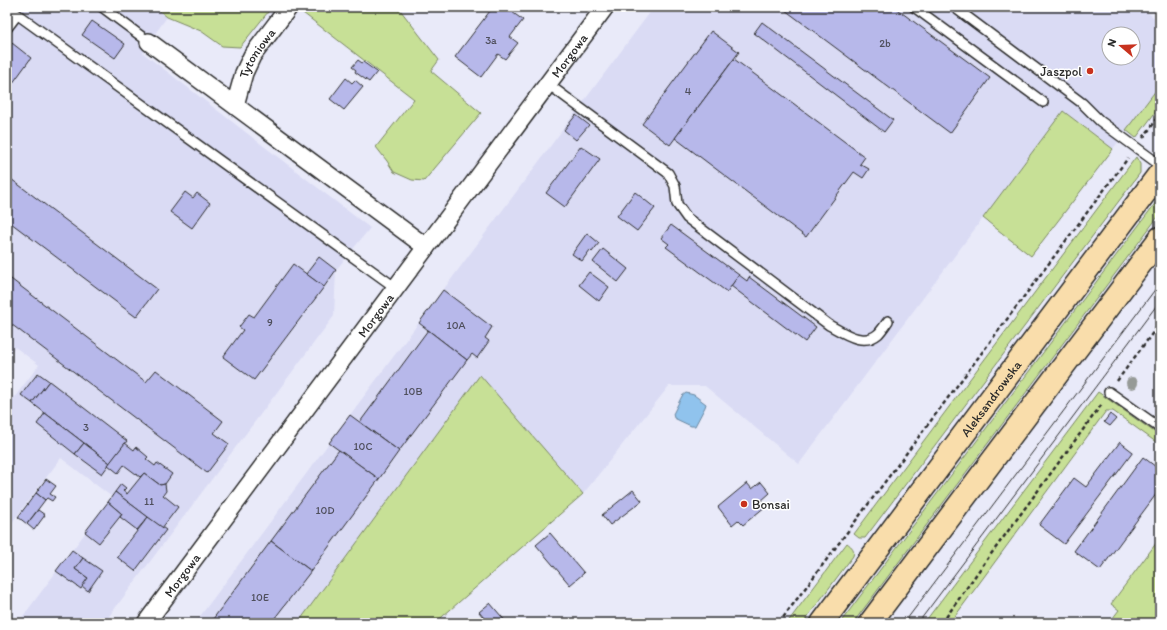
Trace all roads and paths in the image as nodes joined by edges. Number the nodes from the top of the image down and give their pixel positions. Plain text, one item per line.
1 (7, 7) edge
2 (102, 7) edge
3 (289, 7) edge
4 (605, 7) edge
5 (914, 7) edge
6 (954, 7) edge
7 (17, 14) junction
8 (7, 28) edge
9 (149, 42) joint
10 (548, 84) junction
11 (1043, 102) dead end
12 (235, 105) junction
13 (1160, 115) edge
14 (1136, 147) junction
15 (1160, 165) edge
16 (1160, 173) edge
17 (1160, 238) edge
18 (426, 247) junction
19 (396, 288) junction
20 (888, 321) dead end
21 (1160, 322) edge
22 (1109, 392) junction
23 (1160, 428) edge
24 (146, 623) edge
25 (779, 623) edge
26 (822, 623) edge
27 (870, 623) edge
28 (942, 623) edge

1 - 7 lane
2 - 9 lane
3 - 12 street, Tytoniowa
4 - 10 street, Morgowa
5 - 11 lane
6 - 14 lane
7 - 8 lane
7 - 19 lane
9 - 12 street
10 - 18 street, Morgowa
10 - 20 lane
12 - 18 street
13 - 14 path
14 - 15 lane
14 - 25 path
16 - 26 main road, Aleksandrowska
17 - 27 main road
18 - 19 street, Morgowa
19 - 24 street, Morgowa
21 - 22 path
22 - 23 lane
22 - 28 path

